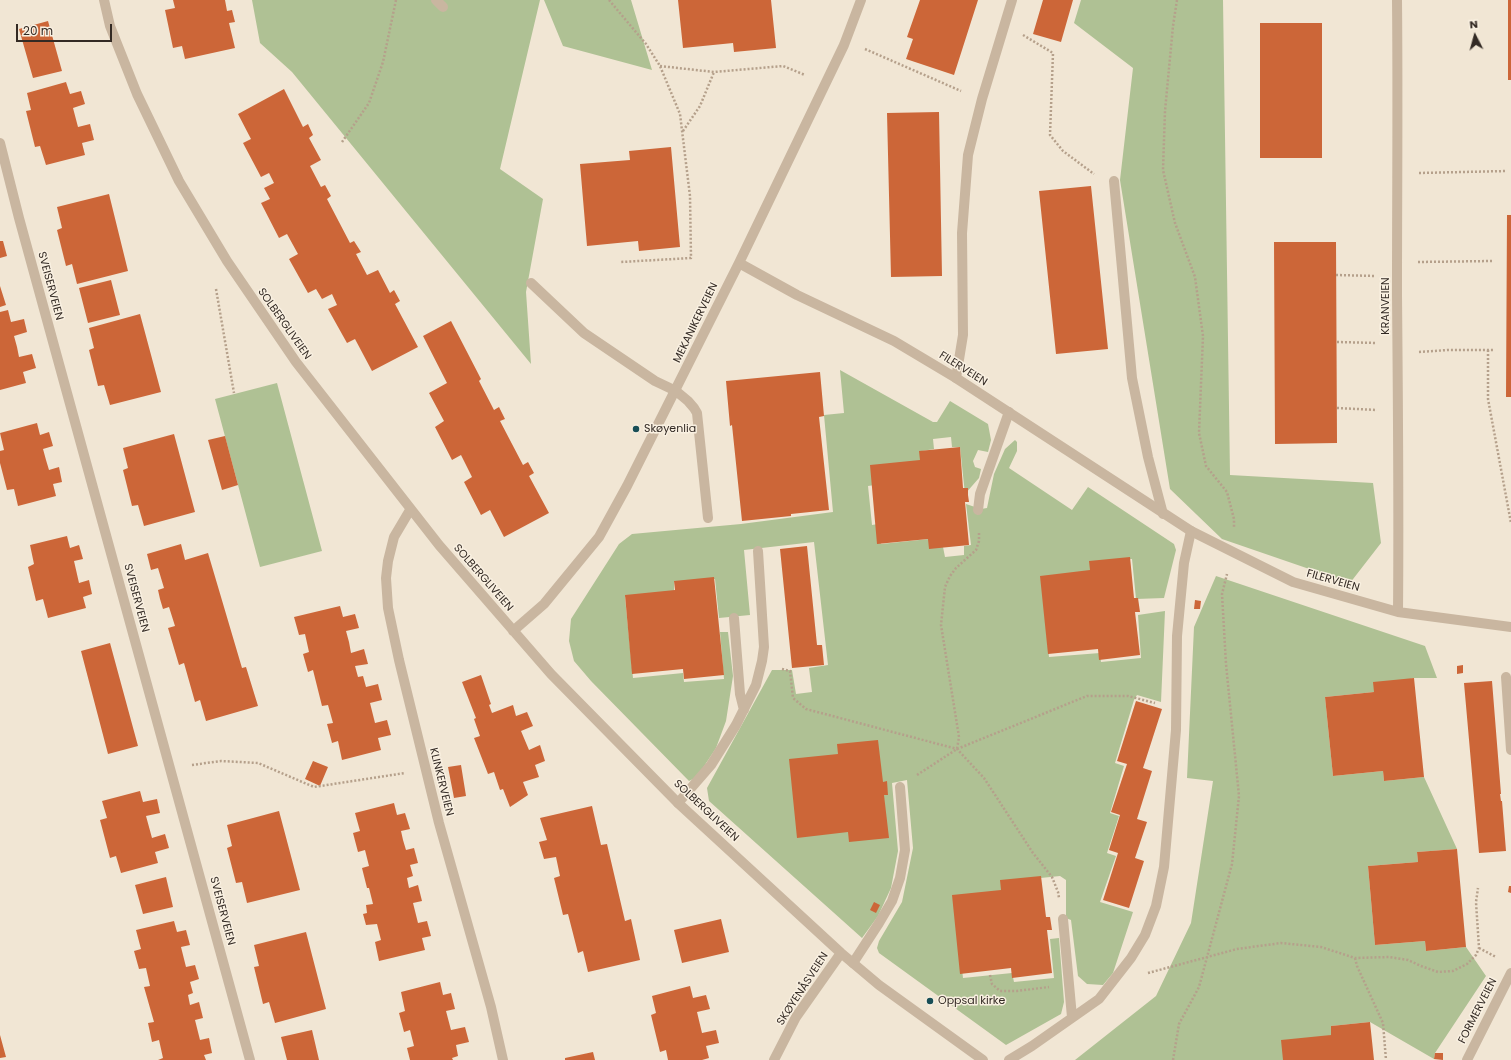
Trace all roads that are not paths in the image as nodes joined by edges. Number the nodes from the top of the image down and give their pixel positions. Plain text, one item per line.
1 (104, 0) edge
2 (861, 0) edge
3 (1012, 0) edge
4 (1398, 0) edge
5 (0, 143) edge
6 (1114, 184) road end
7 (739, 262) junction
8 (531, 283) dead end
9 (956, 378) junction
10 (676, 391) junction
11 (1009, 412) junction
12 (410, 510) junction
13 (978, 510) road end
14 (1163, 514) junction
15 (708, 518) dead end
16 (1191, 531) junction
17 (758, 550) dead end
18 (1398, 612) junction
19 (734, 618) dead end
20 (1511, 627) edge
21 (513, 630) junction
22 (1506, 677) dead end
23 (744, 710) junction
24 (1511, 750) edge
25 (900, 787) road end
26 (678, 803) junction
27 (1063, 919) road end
28 (841, 953) junction
29 (853, 963) junction
30 (1511, 973) edge
31 (1072, 1017) junction
32 (250, 1060) edge
33 (503, 1060) edge
34 (774, 1060) edge
35 (983, 1060) edge
36 (1009, 1060) edge
37 (1467, 1060) edge

1 - 12 street, SOLBERGLIVEIEN
2 - 7 street, MEKANIKERVEIEN
3 - 9 street
4 - 18 street, KRANVEIEN
5 - 32 street, SVEISERVEIEN
6 - 14 street
7 - 9 street, FILERVEIEN
7 - 10 street, MEKANIKERVEIEN
8 - 10 street
9 - 11 street, FILERVEIEN
10 - 15 street
10 - 21 street, MEKANIKERVEIEN
11 - 13 street
11 - 14 street, FILERVEIEN
12 - 21 street, SOLBERGLIVEIEN
12 - 33 street, KLINKERVEIEN
14 - 16 street, FILERVEIEN
16 - 18 street, FILERVEIEN
16 - 31 street
17 - 23 street
18 - 20 street, FILERVEIEN
19 - 23 street
21 - 26 street, SOLBERGLIVEIEN
22 - 24 street
23 - 26 street
25 - 29 street
26 - 28 street, SOLBERGLIVEIEN
27 - 31 street
28 - 29 street, SOLBERGLIVEIEN
28 - 34 street, SKØYENÅSVEIEN
29 - 35 street, SOLBERGLIVEIEN
30 - 37 street, FORMERVEIEN
31 - 36 street

